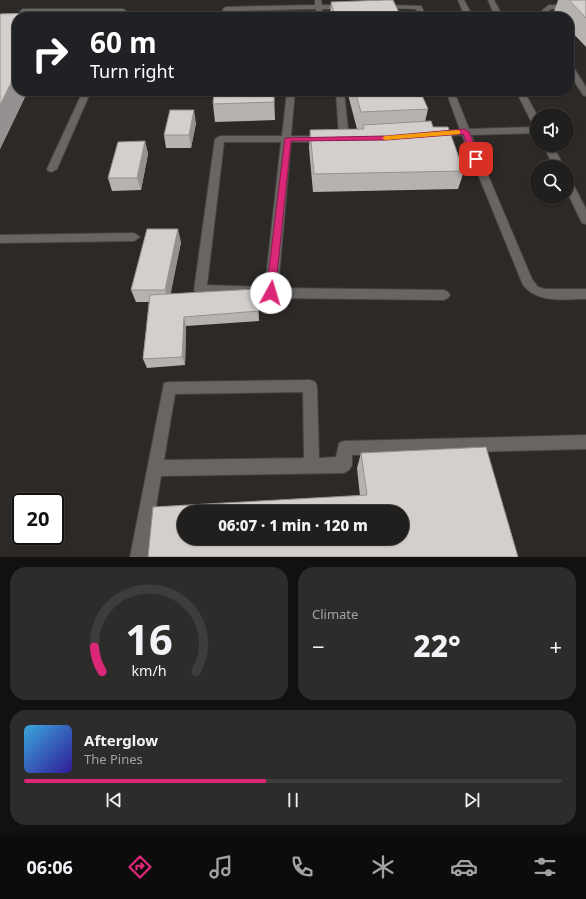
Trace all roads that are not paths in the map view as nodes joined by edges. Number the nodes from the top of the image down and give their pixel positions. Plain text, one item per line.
1 (461, 0) edge
2 (491, 0) edge
3 (319, 4) edge
4 (358, 7) edge
5 (373, 7) edge
6 (586, 7) edge
7 (23, 11) dead end
8 (123, 11) edge
9 (226, 12) edge
10 (421, 12) edge
11 (467, 12) edge
12 (497, 12) edge
13 (544, 12) edge
14 (574, 75) edge
15 (586, 93) edge
16 (85, 96) edge
17 (291, 96) edge
18 (340, 96) edge
19 (452, 96) edge
20 (523, 96) edge
21 (530, 110) edge
22 (530, 130) edge
23 (465, 132) junction
24 (426, 135) edge
25 (358, 138) edge
26 (287, 139) junction
27 (344, 139) junction
28 (52, 169) dead end
29 (574, 196) edge
30 (586, 220) edge
31 (134, 237) dead end
32 (0, 239) edge
33 (271, 293) junction
34 (586, 294) edge
35 (444, 295) dead end
36 (586, 442) edge
37 (312, 466) junction
38 (155, 468) junction
39 (139, 557) edge

1 - 11 street
2 - 12 street
3 - 4 street
3 - 9 street
5 - 10 street
6 - 13 street
7 - 8 street
14 - 15 street
16 - 28 street
17 - 26 street
18 - 27 street
19 - 23 street
20 - 21 street
22 - 23 street
23 - 24 street
23 - 34 street
25 - 27 street
26 - 27 street
26 - 33 street
26 - 33 street
29 - 30 street
31 - 32 street
33 - 35 street
36 - 37 street
37 - 38 street
37 - 38 street
38 - 39 street

